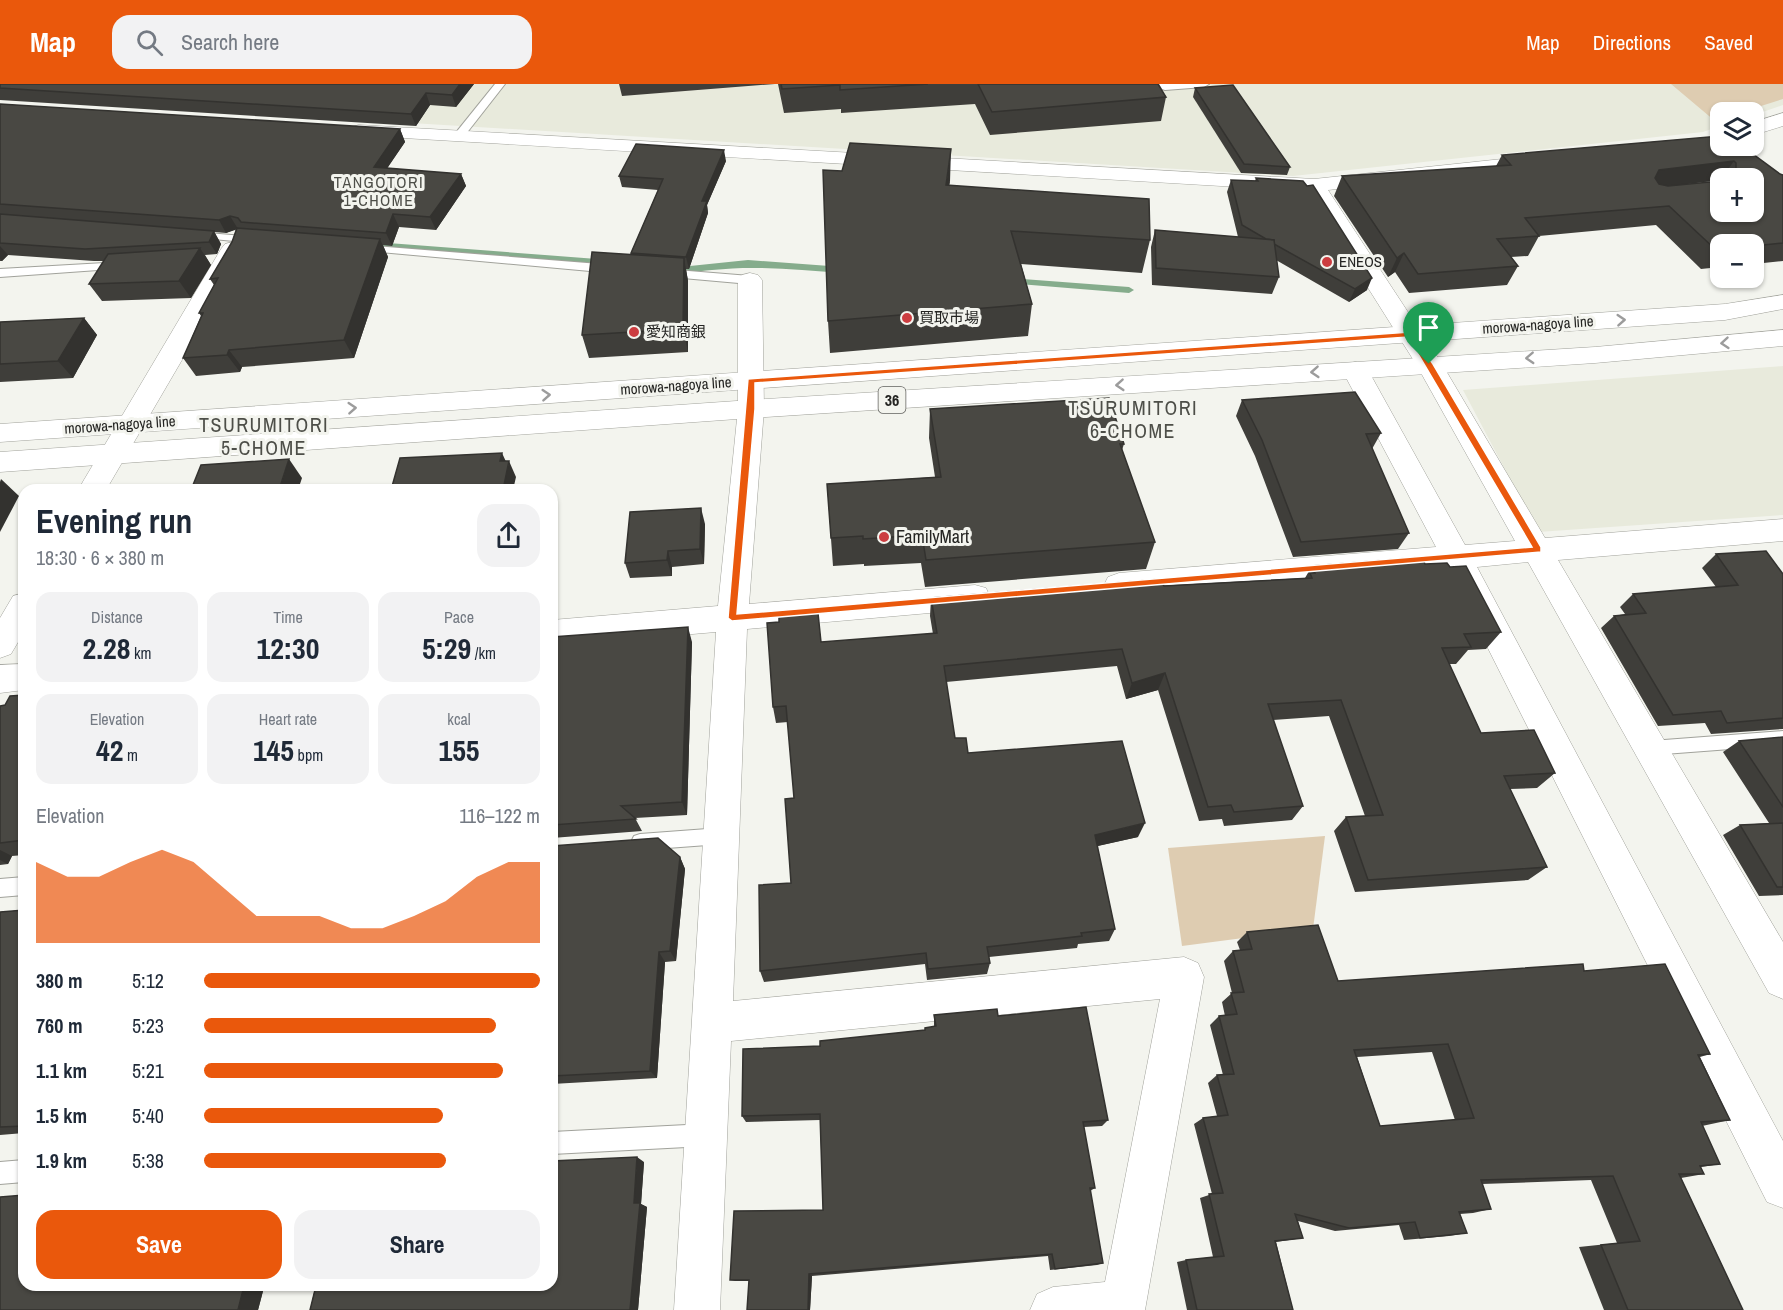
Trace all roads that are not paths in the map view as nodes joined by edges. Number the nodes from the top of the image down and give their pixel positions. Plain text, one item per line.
1 (500, 84) edge
2 (1164, 84) edge
3 (1204, 84) edge
4 (1783, 119) edge
5 (1764, 126) edge
6 (339, 130) edge
7 (458, 137) junction
8 (1561, 158) edge
9 (1314, 185) junction
10 (178, 234) edge
11 (273, 241) edge
12 (344, 247) edge
13 (228, 253) junction
14 (138, 265) edge
15 (619, 269) edge
16 (655, 272) edge
17 (0, 273) edge
18 (750, 280) joint
19 (1783, 302) edge
20 (1410, 334) junction
21 (1783, 338) edge
22 (1429, 364) junction
23 (1355, 370) junction
24 (751, 381) junction
25 (751, 409) junction
26 (131, 424) junction
27 (0, 433) edge
28 (114, 454) junction
29 (0, 462) edge
30 (96, 484) edge
31 (1783, 530) edge
32 (1538, 550) junction
33 (1456, 556) junction
34 (1088, 588) edge
35 (1005, 595) edge
36 (18, 615) edge
37 (732, 618) junction
38 (558, 632) edge
39 (0, 645) edge
40 (18, 677) edge
41 (0, 679) edge
42 (1783, 738) edge
43 (1651, 748) junction
44 (721, 836) junction
45 (620, 844) edge
46 (18, 886) edge
47 (0, 888) edge
48 (1769, 927) edge
49 (1783, 979) edge
50 (711, 1023) junction
51 (706, 1135) junction
52 (558, 1143) edge
53 (18, 1172) edge
54 (0, 1173) edge
55 (1783, 1186) edge
56 (697, 1310) edge
57 (1053, 1310) edge

1 - 7 lane
2 - 3 lane
4 - 5 street
6 - 7 street
7 - 9 street
8 - 9 street
9 - 20 street
10 - 13 lane
11 - 13 lane
12 - 15 lane
13 - 26 street
14 - 17 lane
16 - 18 lane
18 - 24 street
20 -> 19 street, morowa-nagoya line / 36
20 - 22 street
20 - 24 street, morowa-nagoya line / 36
21 -> 22 street, morowa-nagoya line / 36
22 - 23 street, morowa-nagoya line / 36
22 - 32 street
23 -> 25 street, morowa-nagoya line / 36
23 - 33 street
24 - 25 street
26 -> 24 street, morowa-nagoya line / 36
25 - 28 street, morowa-nagoya line / 36
25 - 37 street
26 - 27 street, morowa-nagoya line / 36
26 - 28 street
28 - 29 street, morowa-nagoya line / 36
28 - 30 street
31 - 32 street
32 - 33 street
32 - 43 street
33 - 34 street
33 - 55 street
35 - 37 street
36 - 39 street
37 - 38 street
37 - 44 street
40 - 41 street
42 - 43 lane
43 - 48 street
44 - 45 lane
44 - 50 street
46 - 47 lane
48 - 49 street
50 - 51 street
50 - 57 street
51 - 52 lane
51 - 56 street
53 - 54 lane

